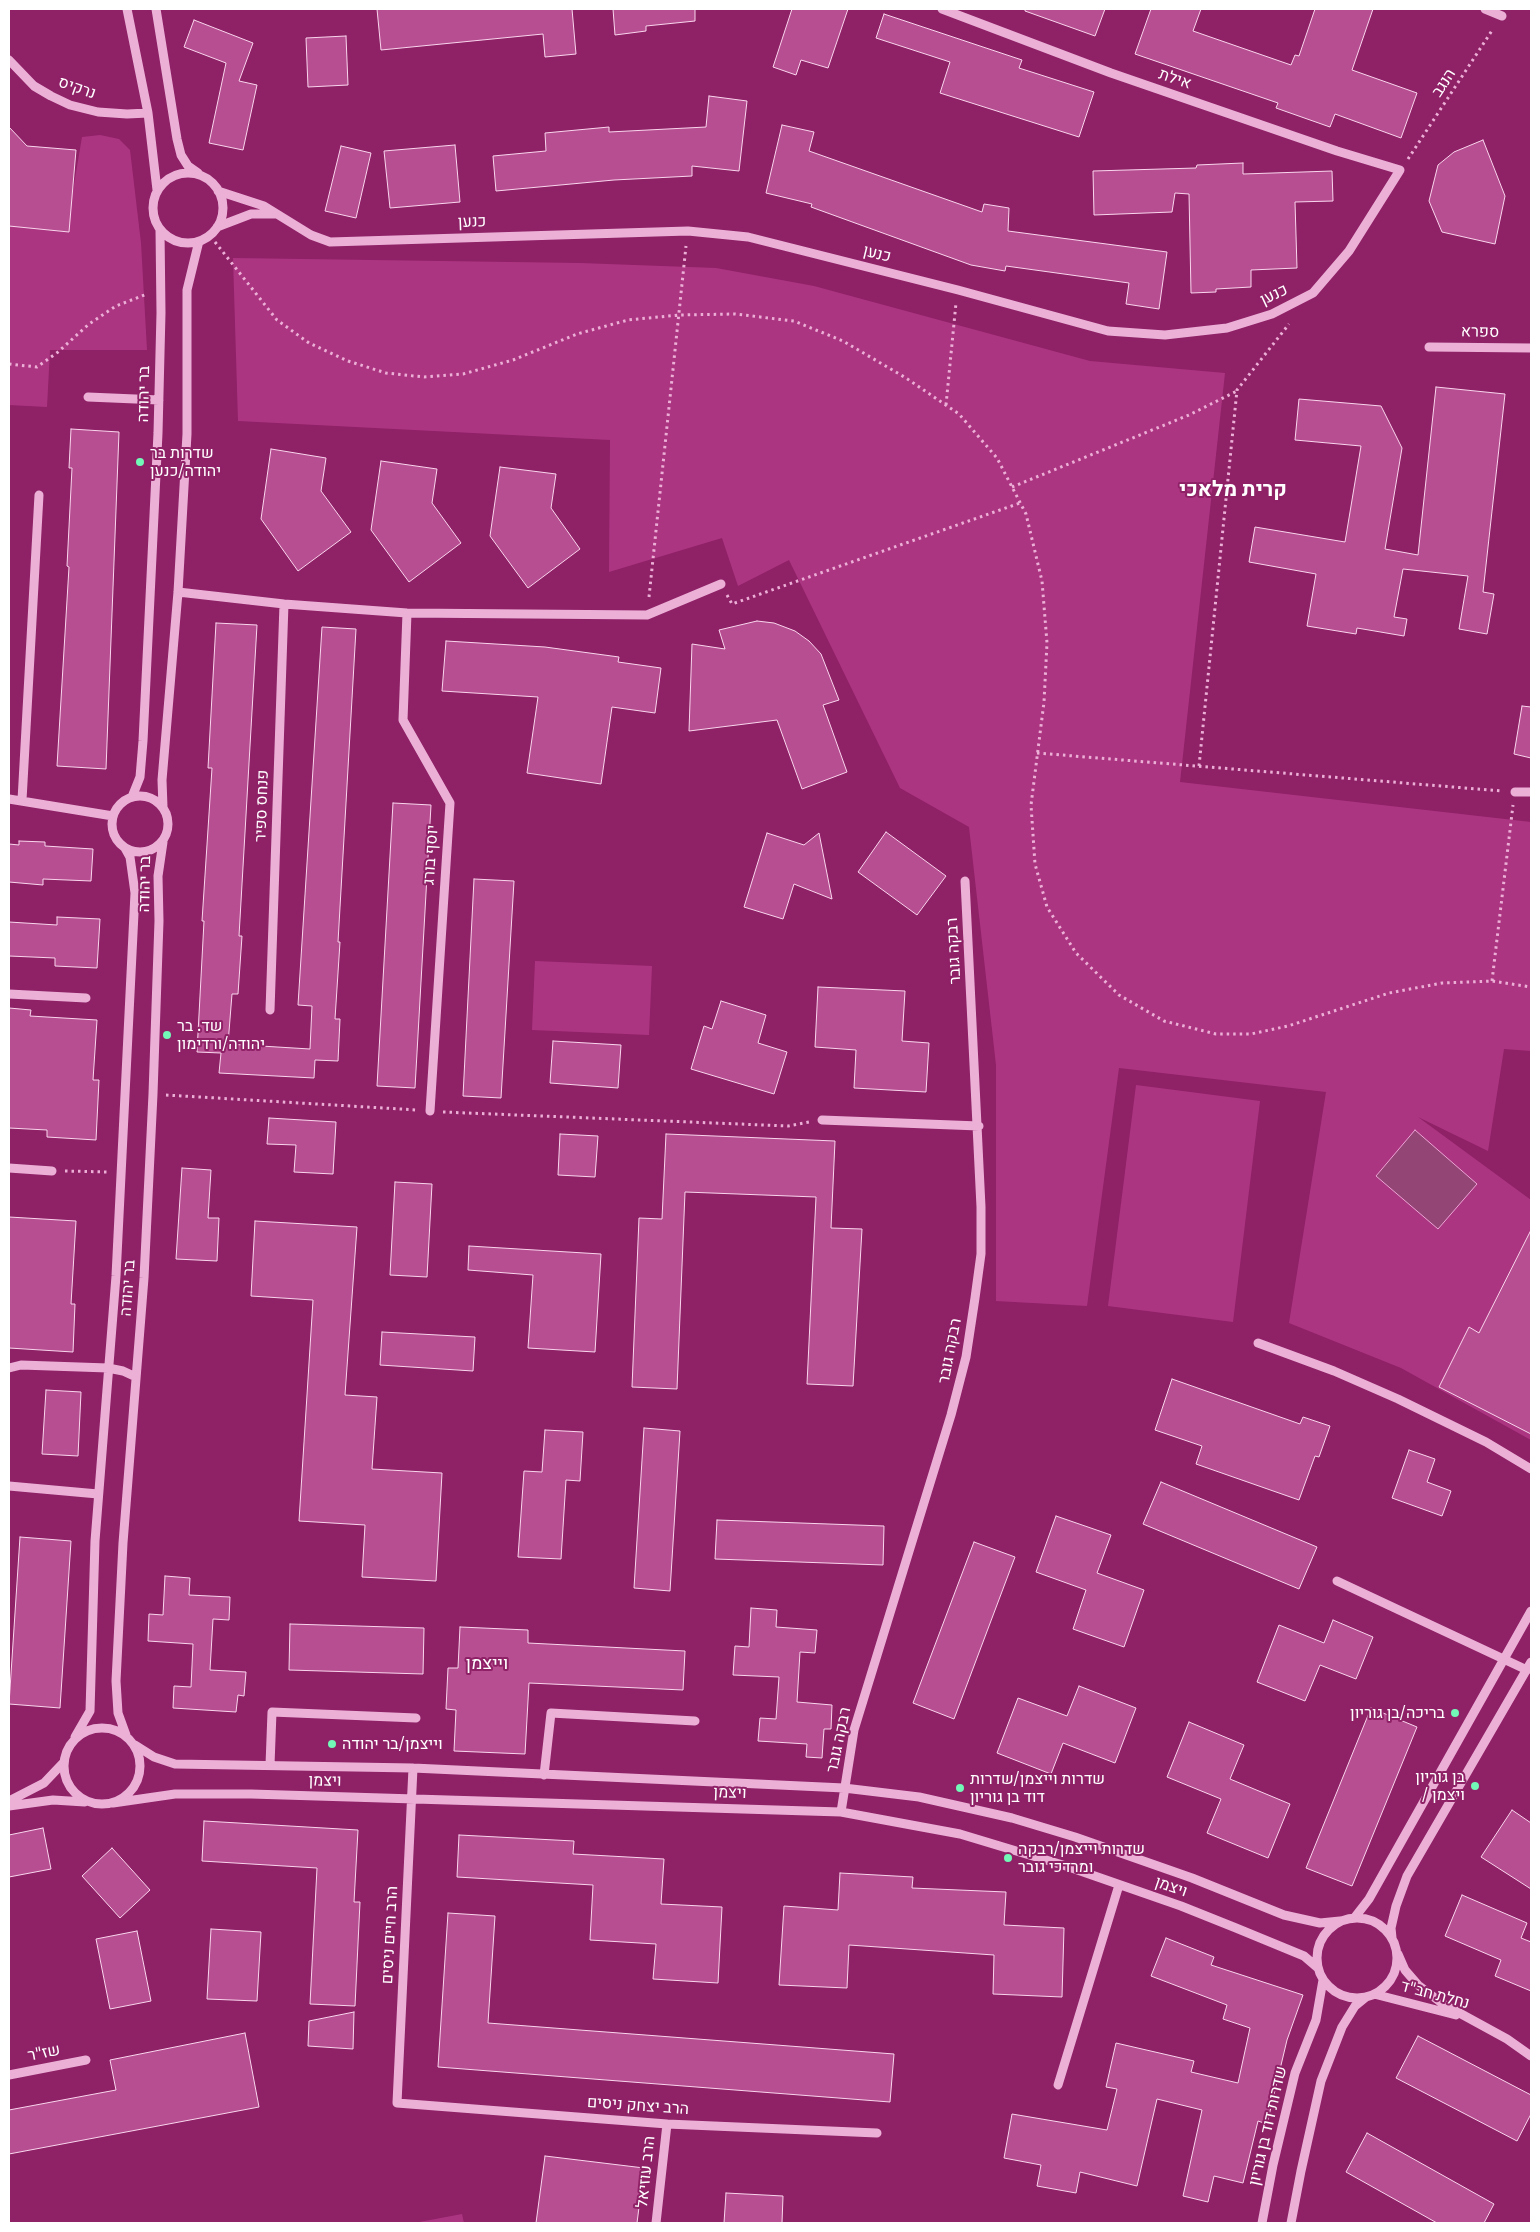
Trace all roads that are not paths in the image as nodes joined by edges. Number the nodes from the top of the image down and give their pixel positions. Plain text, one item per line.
1 (127, 9) edge
2 (156, 9) edge
3 (942, 9) edge
4 (1484, 9) edge
5 (1502, 16) road end
6 (9, 60) edge
7 (148, 113) junction
8 (1400, 170) joint
9 (198, 174) junction
10 (158, 190) junction
11 (218, 191) junction
12 (278, 214) junction
13 (217, 227) junction
14 (160, 230) junction
15 (199, 241) junction
16 (1429, 347) dead end
17 (1531, 348) edge
18 (88, 397) dead end
19 (159, 400) junction
20 (40, 495) dead end
21 (722, 584) road end
22 (178, 592) junction
23 (284, 604) junction
24 (407, 613) junction
25 (1515, 792) road end
26 (1531, 792) edge
27 (132, 797) junction
28 (9, 799) edge
29 (22, 800) junction
30 (164, 807) junction
31 (113, 816) junction
32 (163, 842) junction
33 (125, 848) junction
34 (965, 881) dead end
35 (9, 994) edge
36 (86, 998) dead end
37 (270, 1010) dead end
38 (430, 1111) road end
39 (822, 1120) road end
40 (979, 1126) junction
41 (9, 1168) edge
42 (52, 1171) road end
43 (1258, 1343) dead end
44 (9, 1368) edge
45 (108, 1368) junction
46 (136, 1377) junction
47 (1531, 1469) edge
48 (9, 1486) edge
49 (98, 1494) junction
50 (1337, 1581) dead end
51 (1531, 1611) edge
52 (1504, 1658) junction
53 (1529, 1666) edge
54 (416, 1718) dead end
55 (695, 1721) dead end
56 (126, 1735) junction
57 (75, 1737) junction
58 (135, 1745) junction
59 (63, 1763) junction
60 (270, 1765) junction
61 (413, 1768) junction
62 (544, 1774) junction
63 (844, 1788) junction
64 (412, 1798) junction
65 (9, 1801) edge
66 (113, 1803) junction
67 (100, 1804) junction
68 (9, 1806) edge
69 (842, 1812) junction
70 (1119, 1884) junction
71 (1355, 1917) junction
72 (1340, 1921) junction
73 (1392, 1938) junction
74 (1396, 1951) junction
75 (1318, 1968) junction
76 (1323, 1980) junction
77 (1371, 1995) junction
78 (1473, 2021) junction
79 (1531, 2056) edge
80 (86, 2060) dead end
81 (9, 2075) edge
82 (1058, 2085) dead end
83 (397, 2103) joint
84 (666, 2124) junction
85 (877, 2133) dead end
86 (656, 2223) edge
87 (1262, 2223) edge
88 (1291, 2223) edge

1 - 7 street
2 - 9 street
3 - 8 street, אילת
4 - 5 street
6 - 7 street, נרקיס
7 - 10 street
8 - 12 street, כנען
9 - 10 street
9 - 11 street
10 - 14 street
11 - 12 street, כנען
11 - 13 street
12 - 13 street
13 - 15 street
14 - 15 street
14 - 19 street, בר יהודה
15 - 22 street
16 - 17 street, ספרא
18 - 19 street
19 - 27 street, בר יהודה
20 - 29 street
21 - 24 street
22 - 23 street
22 - 30 street
23 - 24 street
23 - 37 street, פנחס ספיר
24 - 38 street, יוסף בורג
25 - 26 street
27 - 30 street
27 - 31 street
28 - 29 street
29 - 31 street
30 - 32 street
31 - 33 street
32 - 33 street
32 - 46 street, בר יהודה
33 - 45 street, בר יהודה
34 - 40 street, רבקה גובר
35 - 36 street
39 - 40 street
40 - 63 street, רבקה גובר
41 - 42 street
43 - 47 street
44 - 45 street
45 - 46 street
45 - 49 street, בר יהודה
46 - 56 street, בר יהודה
48 - 49 street
49 - 57 street, בר יהודה
50 - 52 street
51 - 52 street
52 - 53 street
52 - 71 street
53 - 73 street
54 - 60 street
55 - 62 street
56 - 57 street
56 - 58 street
57 - 59 street
58 - 60 street, ויצמן
58 - 66 street
59 - 65 street
59 - 67 street
60 - 61 street, ויצמן
61 - 62 street, ויצמן
61 - 64 street, הרב חיים ניסים
62 - 63 street, ויצמן
63 - 69 street, רבקה גובר
63 - 72 street, ויצמן
64 - 66 street, ויצמן
64 - 69 street, ויצמן
64 - 83 street, הרב חיים ניסים
66 - 67 street
67 - 68 street
69 - 70 street, ויצמן
70 - 75 street, ויצמן
70 - 82 street
71 - 72 street
71 - 73 street
72 - 75 street
73 - 74 street
74 - 77 street
74 - 78 street, נחלת חב"ד
75 - 76 street
76 - 77 street
76 - 87 street, שדרות דוד בן גוריון
77 - 78 street, נחלת חב"ד
77 - 88 street
78 - 79 street
80 - 81 street, שז"ר
83 - 84 street, הרב יצחק ניסים
84 - 85 street, הרב יצחק ניסים
84 - 86 street, הרב עוזיאל

